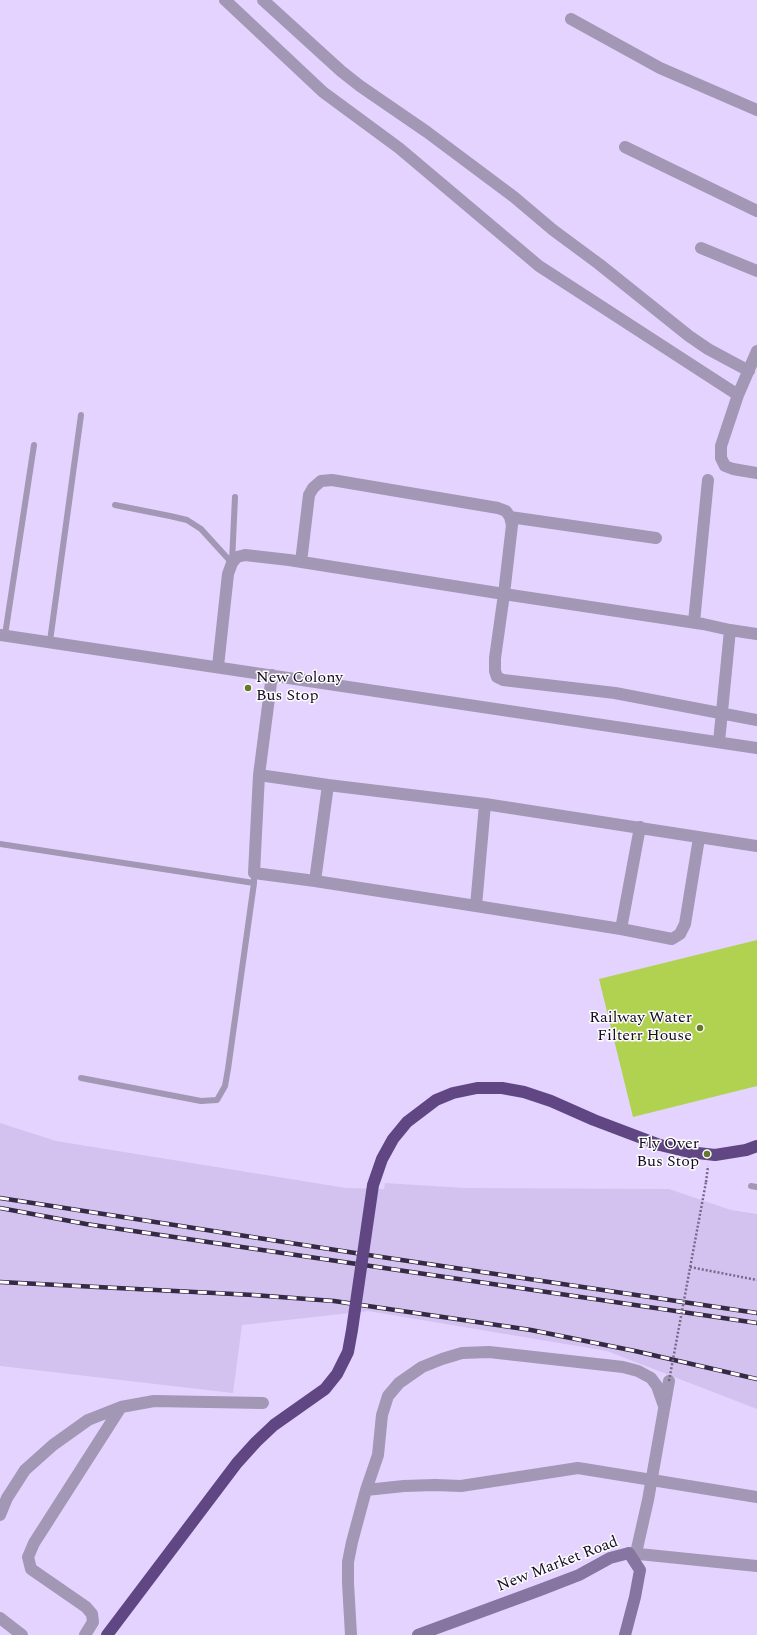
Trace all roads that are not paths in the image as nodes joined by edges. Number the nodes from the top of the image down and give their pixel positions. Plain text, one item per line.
1 (225, 0) edge
2 (263, 0) edge
3 (571, 19) dead end
4 (757, 110) edge
5 (625, 147) dead end
6 (757, 211) edge
7 (701, 248) dead end
8 (757, 272) edge
9 (757, 351) edge
10 (749, 371) junction
11 (738, 395) junction
12 (81, 415) dead end
13 (34, 445) dead end
14 (757, 472) edge
15 (708, 480) dead end
16 (235, 498) dead end
17 (115, 506) dead end
18 (510, 517) junction
19 (656, 538) dead end
20 (301, 562) junction
21 (232, 563) junction
22 (504, 594) junction
23 (694, 622) junction
24 (730, 630) junction
25 (757, 634) edge
26 (2, 635) edge
27 (50, 642) junction
28 (218, 666) junction
29 (272, 675) junction
30 (721, 714) junction
31 (757, 720) edge
32 (719, 742) junction
33 (757, 748) edge
34 (259, 775) junction
35 (328, 785) junction
36 (485, 804) junction
37 (640, 827) junction
38 (699, 838) junction
39 (0, 844) edge
40 (757, 846) edge
41 (254, 878) junction
42 (315, 881) junction
43 (476, 906) junction
44 (621, 929) junction
45 (81, 1078) dead end
46 (757, 1146) edge
47 (669, 1381) road end
48 (263, 1403) dead end
49 (664, 1406) junction
50 (121, 1407) junction
51 (651, 1480) junction
52 (366, 1490) junction
53 (757, 1497) edge
54 (0, 1514) edge
55 (632, 1553) junction
56 (757, 1566) edge
57 (0, 1618) edge
58 (22, 1635) edge
59 (85, 1635) edge
60 (107, 1635) edge
61 (351, 1635) edge
62 (418, 1635) edge
63 (625, 1635) edge

1 - 11 street
2 - 10 street
3 - 4 street
5 - 6 street
7 - 8 street
9 - 10 street
10 - 11 street
11 - 14 street
12 - 27 lane
13 - 26 lane
15 - 23 street
16 - 21 lane
17 - 21 lane
18 - 19 street
18 - 20 street
18 - 22 street
20 - 21 street
20 - 22 street
21 - 28 street
22 - 23 street
22 - 30 street
23 - 24 street
24 - 25 street
24 - 30 street
26 - 27 street
27 - 28 street
28 - 29 street
29 - 32 street
29 - 34 street
30 - 31 street
30 - 32 street
32 - 33 street
34 - 35 street
34 - 41 street
35 - 36 street
35 - 42 street
36 - 37 street
36 - 43 street
37 - 38 street
37 - 44 street
38 - 40 street
38 - 44 street
39 - 41 lane
41 - 42 street
41 - 45 lane
42 - 43 street
43 - 44 street
46 - 60 highway, bridge
47 - 49 street
48 - 50 street
49 - 51 street
49 - 52 street
50 - 54 street
50 - 59 street
51 - 52 street
51 - 53 street
51 - 55 street
52 - 61 street
55 - 56 street
55 - 62 street, New Market Road
55 - 63 street, New Market Road
57 - 58 street

